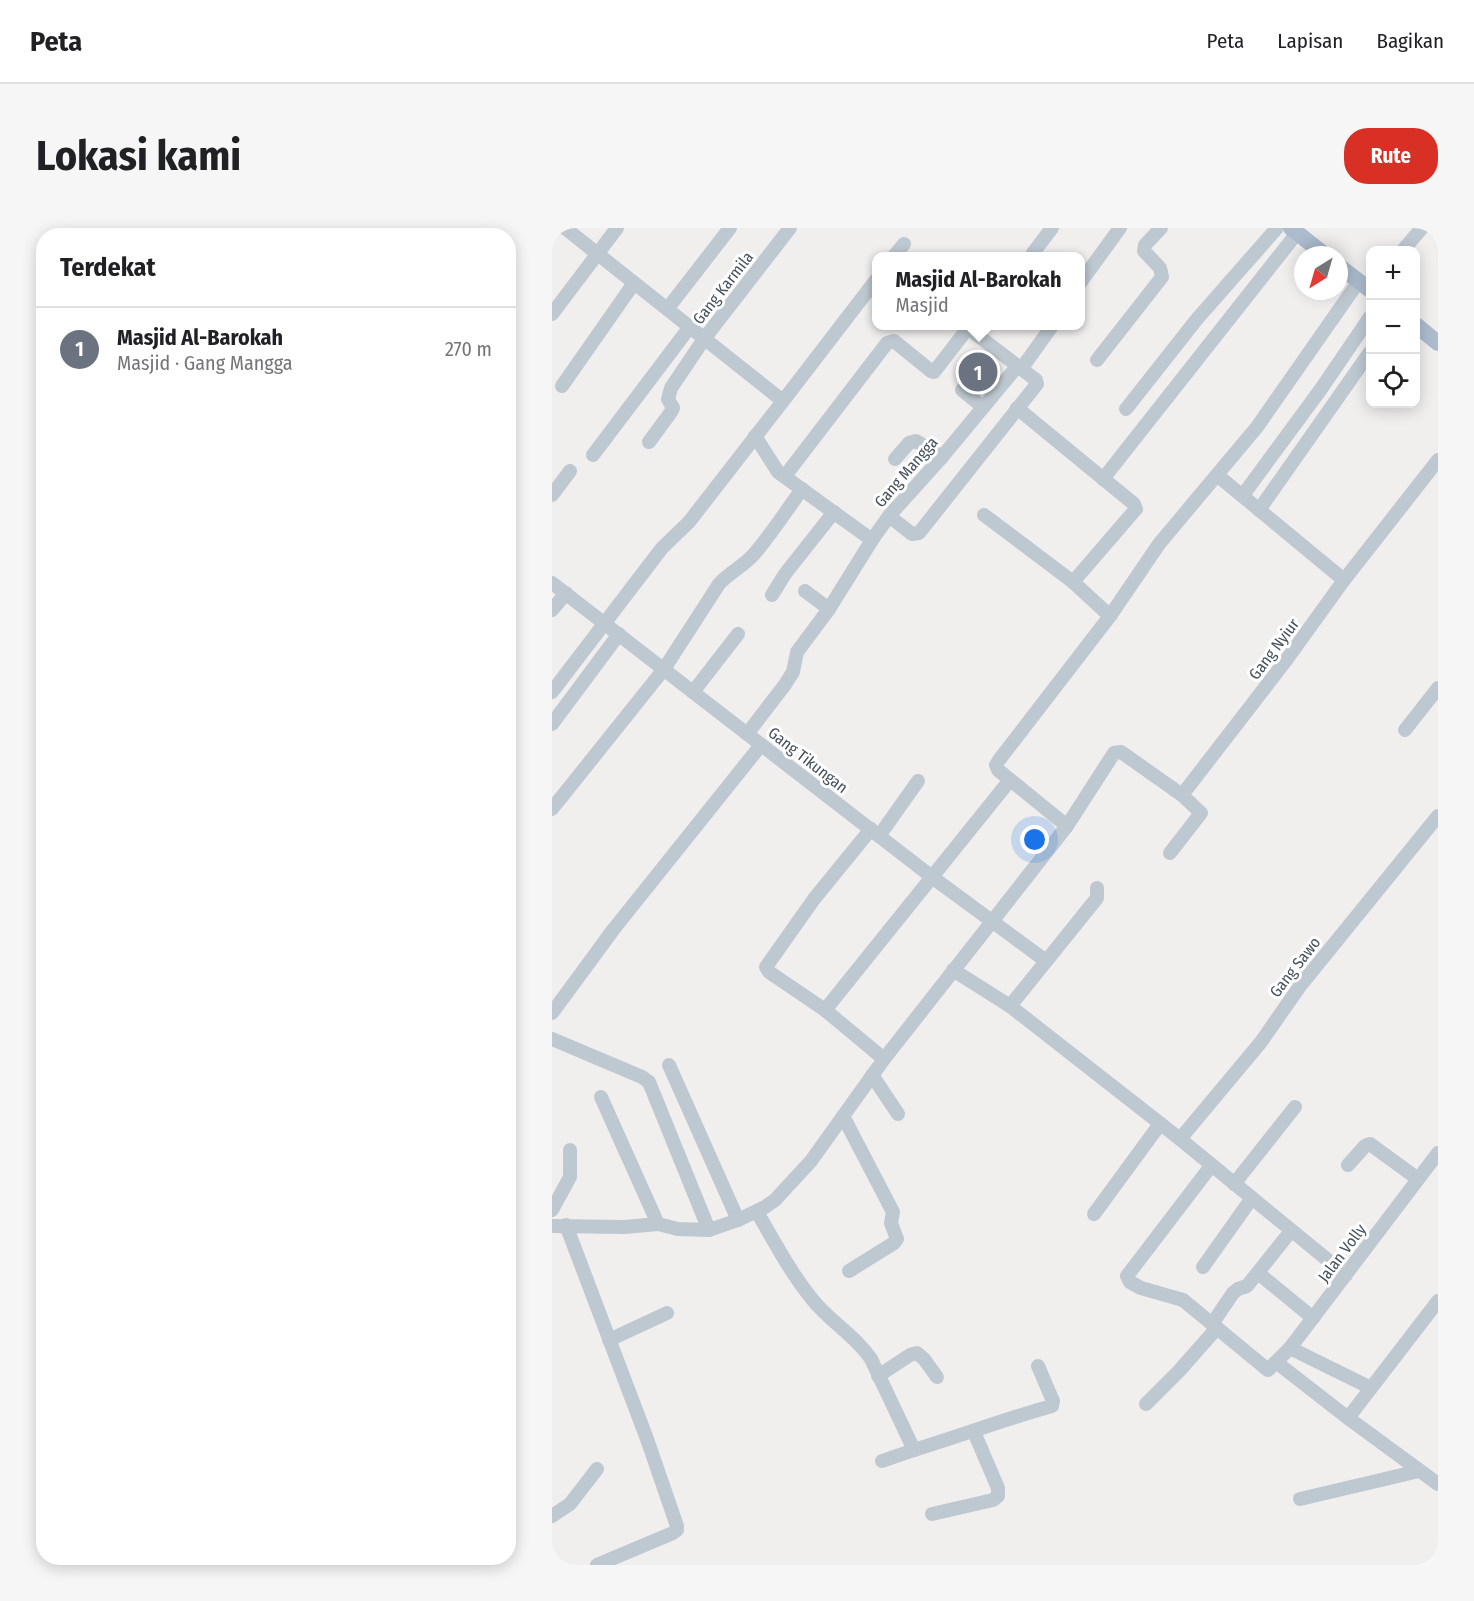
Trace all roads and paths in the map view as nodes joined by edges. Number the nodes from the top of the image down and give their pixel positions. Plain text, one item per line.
1 (565, 228) edge
2 (617, 228) edge
3 (730, 228) edge
4 (790, 228) edge
5 (1052, 228) edge
6 (1120, 228) edge
7 (1161, 228) edge
8 (1277, 228) edge
9 (1422, 228) edge
10 (1294, 230) edge
11 (904, 244) dead end
12 (1314, 246) edge
13 (1406, 246) edge
14 (897, 252) edge
15 (1034, 252) edge
16 (597, 254) junction
17 (1348, 273) edge
18 (1085, 276) edge
19 (634, 283) junction
20 (872, 285) edge
21 (1365, 286) edge
22 (668, 309) junction
23 (552, 314) edge
24 (1366, 323) edge
25 (689, 328) junction
26 (1420, 328) edge
27 (965, 330) edge
28 (971, 330) edge
29 (1049, 330) edge
30 (1436, 338) edge
31 (704, 339) junction
32 (1370, 354) edge
33 (1097, 360) dead end
34 (1022, 368) junction
35 (562, 386) dead end
36 (962, 390) dead end
37 (783, 400) junction
38 (983, 407) junction
39 (1017, 408) junction
40 (1126, 409) dead end
41 (755, 436) junction
42 (649, 442) dead end
43 (593, 455) dead end
44 (942, 457) junction
45 (895, 459) dead end
46 (1438, 460) edge
47 (570, 471) dead end
48 (1433, 475) edge
49 (785, 476) junction
50 (1217, 476) junction
51 (1103, 479) junction
52 (802, 489) junction
53 (552, 495) edge
54 (1243, 495) junction
55 (1259, 510) junction
56 (834, 512) junction
57 (984, 515) dead end
58 (889, 516) junction
59 (872, 540) junction
60 (1344, 580) junction
61 (1073, 582) junction
62 (552, 583) edge
63 (805, 591) dead end
64 (566, 594) junction
65 (772, 595) dead end
66 (829, 609) junction
67 (552, 610) edge
68 (1110, 616) junction
69 (604, 623) junction
70 (619, 634) junction
71 (738, 634) dead end
72 (664, 669) junction
73 (1438, 688) edge
74 (552, 692) edge
75 (693, 692) junction
76 (552, 724) edge
77 (1405, 730) dead end
78 (747, 734) junction
79 (761, 745) junction
80 (1010, 780) junction
81 (918, 781) dead end
82 (1182, 795) junction
83 (552, 809) edge
84 (1438, 816) edge
85 (1067, 826) junction
86 (875, 833) junction
87 (1170, 852) dead end
88 (932, 877) junction
89 (1097, 888) dead end
90 (990, 922) junction
91 (1046, 962) junction
92 (953, 970) junction
93 (1010, 1006) junction
94 (825, 1010) junction
95 (552, 1013) edge
96 (552, 1039) edge
97 (884, 1059) junction
98 (669, 1065) dead end
99 (872, 1075) junction
100 (601, 1097) dead end
101 (1295, 1107) dead end
102 (898, 1114) dead end
103 (843, 1116) junction
104 (1160, 1124) junction
105 (1180, 1139) junction
106 (570, 1150) dead end
107 (1438, 1153) edge
108 (1348, 1165) dead end
109 (1211, 1166) junction
110 (1418, 1179) junction
111 (1234, 1184) junction
112 (1252, 1198) junction
113 (552, 1210) edge
114 (757, 1212) junction
115 (1094, 1214) dead end
116 (738, 1220) junction
117 (658, 1224) junction
118 (559, 1226) edge
119 (706, 1230) junction
120 (1291, 1231) junction
121 (1203, 1267) dead end
122 (849, 1271) dead end
123 (1258, 1273) junction
124 (1346, 1275) junction
125 (1438, 1301) edge
126 (667, 1313) dead end
127 (1313, 1318) junction
128 (1214, 1326) junction
129 (609, 1340) junction
130 (1290, 1348) junction
131 (1038, 1366) dead end
132 (1272, 1366) junction
133 (878, 1376) junction
134 (936, 1377) dead end
135 (1371, 1388) junction
136 (1146, 1404) dead end
137 (1347, 1418) junction
138 (974, 1432) junction
139 (914, 1450) junction
140 (882, 1461) dead end
141 (597, 1469) dead end
142 (1419, 1471) junction
143 (1438, 1484) edge
144 (1300, 1498) dead end
145 (932, 1514) dead end
146 (552, 1516) edge
147 (597, 1565) edge

1 - 16 street
2 - 16 street
3 - 22 street
4 - 31 street, Gang Karmila
5 - 15 street
6 - 18 street
7 - 33 street
8 - 40 street
9 - 13 street
10 - 12 main road
10 - 51 street
11 - 14 street
16 - 19 street
16 - 23 street
17 - 21 main road
19 - 22 street
19 - 35 street
20 - 37 street
21 - 50 street
22 - 25 street
24 - 54 street
25 - 31 street
25 - 43 street
26 - 30 main road
27 - 49 street
28 - 34 street
29 - 34 street, Gang Mangga
31 - 37 street
31 - 42 street, Gang Karmila
32 - 55 street
34 - 38 street, Gang Mangga
34 - 39 street
36 - 38 street
37 - 41 street
38 - 44 street, Gang Mangga
39 - 51 street
39 - 58 street
41 - 49 street
41 - 69 street
44 - 45 street
44 - 58 street, Gang Mangga
46 - 48 street, Gang Nyiur
47 - 53 street
48 - 60 street, Gang Nyiur
49 - 52 street
50 - 54 street
50 - 68 street
51 - 61 street
52 - 56 street
52 - 72 street
54 - 55 street
55 - 60 street
56 - 59 street
56 - 65 street
57 - 61 street
58 - 59 street, Gang Mangga
59 - 66 street, Gang Mangga
60 - 82 street, Gang Nyiur
61 - 68 street
62 - 64 street, Gang Tikungan
63 - 66 street
64 - 67 street
64 - 69 street, Gang Tikungan
66 - 78 street, Gang Mangga
68 - 80 street
69 - 70 street, Gang Tikungan
69 - 74 street
70 - 72 street, Gang Tikungan
70 - 76 street
71 - 75 street
72 - 75 street, Gang Tikungan
72 - 83 street
73 - 77 street
75 - 78 street, Gang Tikungan
78 - 79 street, Gang Tikungan
79 - 86 street, Gang Tikungan
79 - 95 street
80 - 85 street
80 - 88 street
81 - 86 street
82 - 85 street
82 - 87 street
84 - 105 street, Gang Sawo
85 - 90 street
86 - 88 street, Gang Tikungan
86 - 94 street
88 - 90 street, Gang Tikungan
88 - 94 street
89 - 91 street
90 - 91 street, Gang Tikungan
90 - 92 street
91 - 93 street
92 - 93 street
92 - 97 street
93 - 104 street
94 - 97 street
96 - 119 street
97 - 99 street
98 - 116 street
99 - 102 street
99 - 103 street
100 - 117 street
101 - 111 street
103 - 114 street
103 - 122 street
104 - 105 street
104 - 115 street
105 - 109 street
106 - 113 street
107 - 110 street, Jalan Volly
108 - 110 street
109 - 111 street
109 - 128 street
110 - 124 street, Jalan Volly
111 - 112 street
112 - 120 street
112 - 121 street
114 - 116 street
114 - 133 street
116 - 119 street
117 - 118 street
117 - 119 street
118 - 129 street
120 - 123 street
120 - 124 street
123 - 127 street
123 - 128 street
124 - 127 street, Jalan Volly
125 - 135 street
126 - 129 street
127 - 130 street, Jalan Volly
128 - 132 street
128 - 136 street
129 - 147 street
130 - 132 street, Jalan Volly
130 - 135 street
131 - 138 street
132 - 137 street
133 - 134 street
133 - 139 street
135 - 137 street
137 - 142 street
138 - 139 street
138 - 145 street
139 - 140 street
141 - 146 street
142 - 143 street
142 - 144 street

